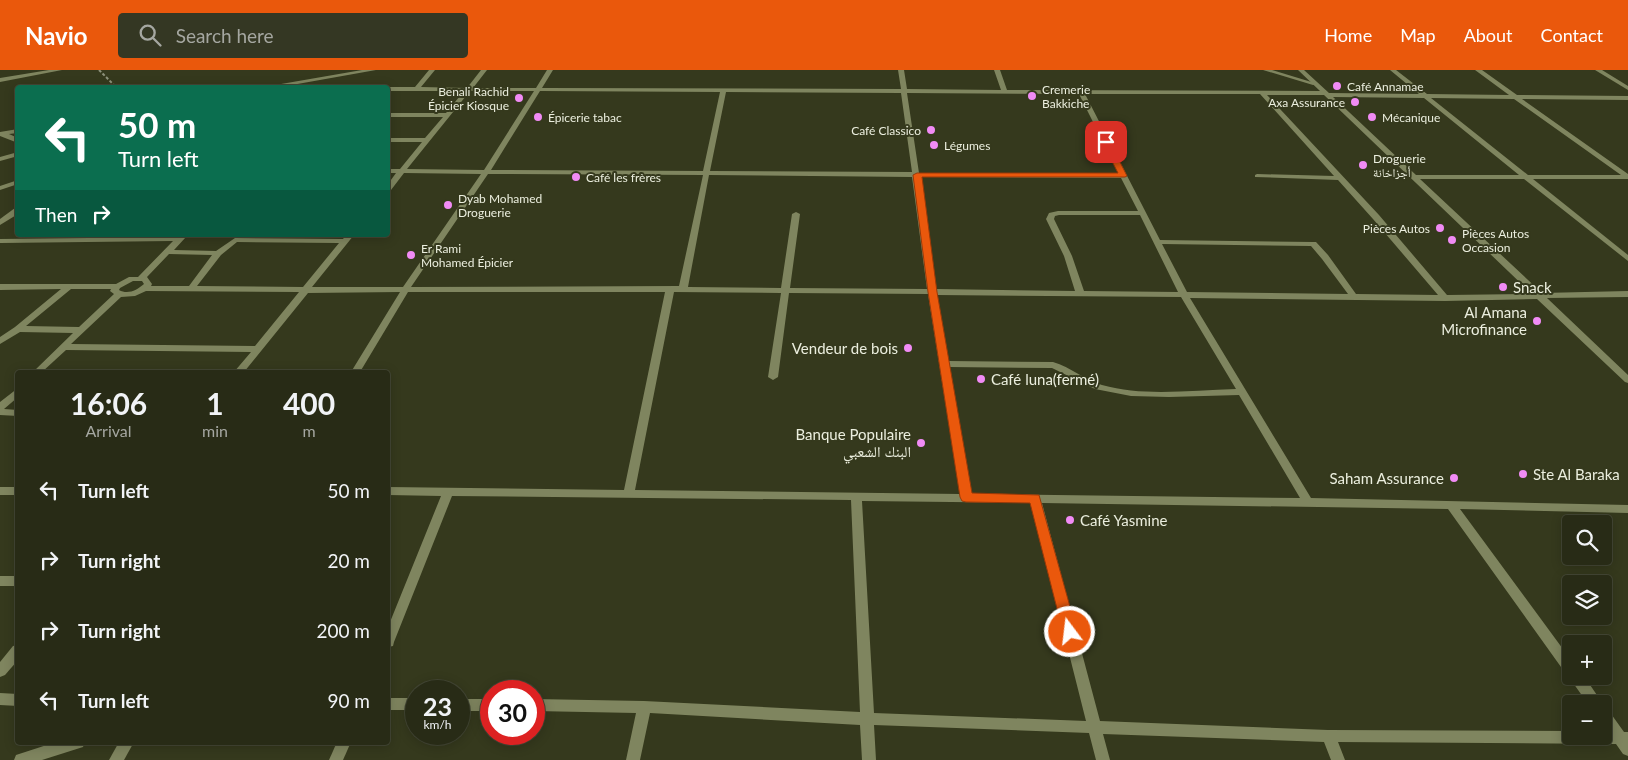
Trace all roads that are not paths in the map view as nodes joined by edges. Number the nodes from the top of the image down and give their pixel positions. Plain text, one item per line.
1 (59, 70) edge
2 (374, 70) edge
3 (432, 70) edge
4 (484, 70) edge
5 (550, 70) edge
6 (901, 70) edge
7 (997, 70) edge
8 (1266, 70) edge
9 (1300, 70) edge
10 (1393, 70) edge
11 (1478, 70) edge
12 (1598, 70) edge
13 (0, 80) edge
14 (1315, 84) junction
15 (282, 85) edge
16 (417, 88) junction
17 (468, 88) junction
18 (538, 88) junction
19 (1628, 88) edge
20 (390, 89) edge
21 (905, 91) junction
22 (1004, 91) junction
23 (723, 92) junction
24 (1081, 92) junction
25 (1262, 93) junction
26 (1326, 94) junction
27 (1425, 97) junction
28 (1515, 97) junction
29 (1628, 98) edge
30 (390, 115) edge
31 (447, 115) junction
32 (15, 132) edge
33 (1, 134) edge
34 (15, 140) edge
35 (390, 140) edge
36 (427, 140) junction
37 (15, 155) edge
38 (0, 160) edge
39 (390, 171) edge
40 (402, 171) junction
41 (486, 172) junction
42 (706, 173) junction
43 (917, 175) junction
44 (1123, 176) junction
45 (1258, 176) dead end
46 (1414, 177) junction
47 (1340, 178) junction
48 (1528, 178) junction
49 (15, 183) edge
50 (390, 186) edge
51 (0, 188) edge
52 (15, 212) edge
53 (1142, 213) junction
54 (796, 214) dead end
55 (0, 223) edge
56 (182, 237) edge
57 (348, 238) edge
58 (0, 241) edge
59 (1157, 242) junction
60 (166, 252) junction
61 (218, 253) junction
62 (1628, 259) edge
63 (140, 278) junction
64 (0, 287) edge
65 (68, 287) junction
66 (146, 288) junction
67 (191, 289) junction
68 (670, 289) junction
69 (683, 289) junction
70 (118, 290) junction
71 (306, 290) junction
72 (406, 290) junction
73 (786, 290) junction
74 (932, 292) junction
75 (1080, 293) junction
76 (1628, 294) edge
77 (1184, 295) junction
78 (1538, 295) junction
79 (1354, 296) junction
80 (1445, 298) junction
81 (18, 329) junction
82 (81, 330) junction
83 (0, 341) edge
84 (64, 346) junction
85 (258, 348) junction
86 (944, 364) junction
87 (39, 370) edge
88 (241, 370) edge
89 (357, 370) edge
90 (774, 377) dead end
91 (1628, 380) edge
92 (1242, 392) junction
93 (15, 394) edge
94 (0, 407) edge
95 (0, 412) edge
96 (15, 413) edge
97 (0, 491) edge
98 (15, 491) edge
99 (390, 491) edge
100 (448, 492) junction
101 (629, 492) junction
102 (856, 496) junction
103 (966, 497) junction
104 (1035, 498) junction
105 (1308, 502) junction
106 (1452, 507) junction
107 (1628, 509) edge
108 (0, 581) edge
109 (15, 581) edge
110 (390, 637) edge
111 (15, 654) edge
112 (1562, 658) edge
113 (0, 671) edge
114 (0, 699) edge
115 (15, 700) edge
116 (390, 704) edge
117 (405, 704) edge
118 (545, 706) edge
119 (644, 707) junction
120 (868, 719) junction
121 (1612, 725) edge
122 (1096, 728) junction
123 (1328, 736) junction
124 (1625, 741) edge
125 (68, 745) edge
126 (125, 745) edge
127 (343, 745) edge
128 (21, 760) edge
129 (116, 760) edge
130 (336, 760) edge
131 (633, 760) edge
132 (868, 760) edge
133 (1103, 760) edge
134 (1338, 760) edge

1 - 13 street
2 - 15 street
3 - 16 street
4 - 17 street
5 - 18 street
6 - 21 street
7 - 22 street
8 - 14 street
9 - 14 street
10 - 27 street
11 - 28 street
12 - 19 street
14 - 26 street
16 - 17 street
16 - 20 street
17 - 18 street
17 - 31 street
18 - 23 street
18 - 41 street
21 - 22 street
21 - 23 street
21 - 43 street
22 - 24 street
23 - 42 street
24 - 25 street
24 - 44 street
25 - 26 street
25 - 47 street
26 - 27 street
26 - 46 street
27 - 28 street
27 - 48 street
28 - 29 street
28 - 48 street
30 - 31 street
31 - 36 street
32 - 33 street
33 - 34 street
35 - 36 street
36 - 40 street
37 - 38 street
39 - 40 street
40 - 41 street
40 - 50 street
41 - 42 street
41 - 72 street
42 - 43 street
42 - 69 street
43 - 44 street
43 - 74 street
44 - 53 street
45 - 47 street
46 - 48 street
46 - 78 street
47 - 80 street
48 - 62 street
49 - 51 street
52 - 55 street
53 - 59 street
53 - 75 street
54 - 73 street
56 - 58 street
56 - 60 street
57 - 61 street
57 - 71 street
59 - 77 street
59 - 79 street
60 - 61 street
60 - 63 street
61 - 67 street
63 - 66 street
63 - 70 street
64 - 65 street
65 - 70 street
65 - 81 street
66 - 67 street
66 - 70 street
67 - 71 street
68 - 69 street
68 - 72 street
68 - 101 street
69 - 73 street
70 - 82 street
71 - 72 street
71 - 85 street
72 - 89 street
73 - 74 street
73 - 90 street
74 - 75 street
74 - 86 street
75 - 77 street
76 - 78 street
77 - 79 street
77 - 92 street
78 - 80 street
78 - 91 street
79 - 80 street
81 - 82 street
81 - 83 street
82 - 84 street
84 - 85 street
84 - 87 street
85 - 88 street
86 - 92 street
86 - 103 street
92 - 105 street
93 - 94 street
95 - 96 street
97 - 98 street
99 - 100 street
100 - 101 street
100 - 110 street
101 - 102 street
102 - 103 street
102 - 120 street
103 - 104 street
104 - 105 street
104 - 122 street
105 - 106 street
106 - 107 street
106 - 112 street
108 - 109 street
111 - 113 street
114 - 115 street
116 - 117 street
118 - 119 street
119 - 120 street
119 - 131 street
120 - 122 street
120 - 132 street
121 - 124 street
122 - 123 street
122 - 133 street
123 - 124 street
123 - 134 street
125 - 128 street
126 - 129 street
127 - 130 street

